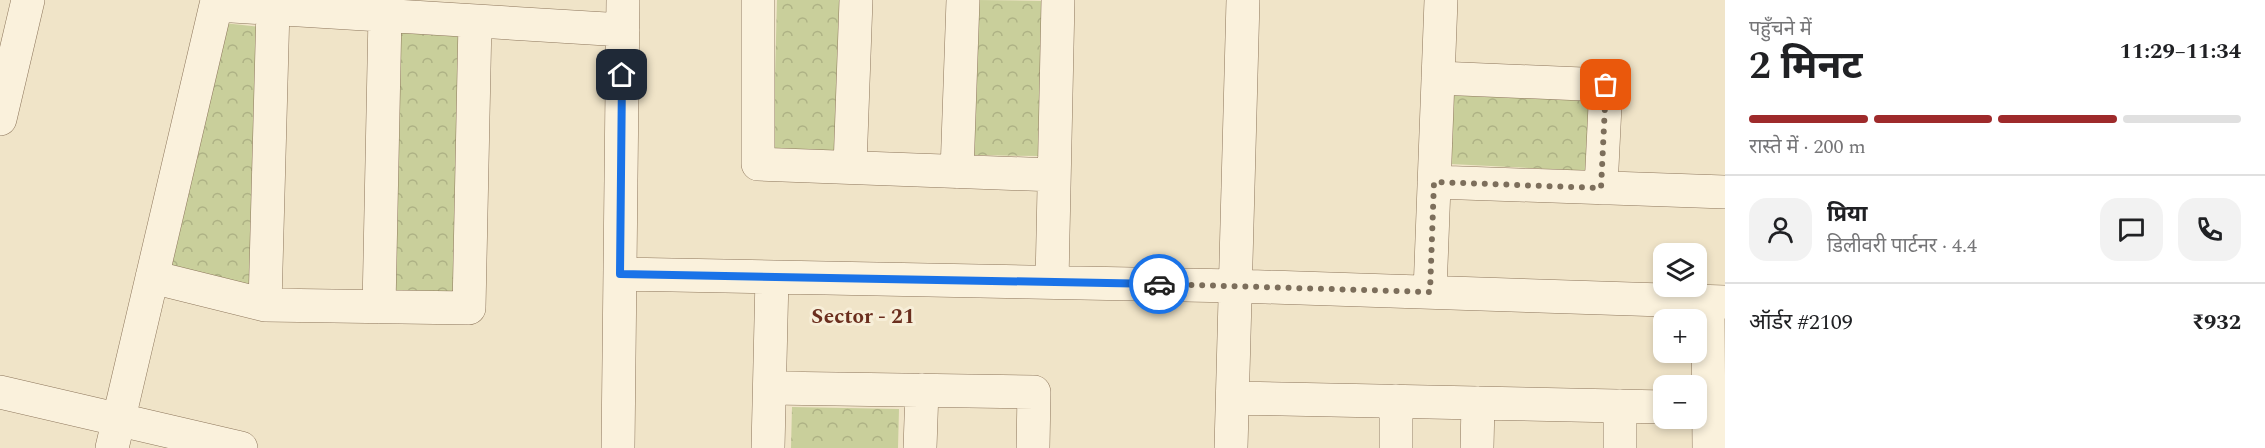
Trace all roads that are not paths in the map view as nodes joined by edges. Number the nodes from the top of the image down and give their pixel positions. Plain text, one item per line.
1 (28, 0) edge
2 (758, 0) edge
3 (856, 0) edge
4 (963, 0) edge
5 (1058, 0) edge
6 (1243, 0) edge
7 (1441, 0) edge
8 (273, 8) junction
9 (386, 15) junction
10 (623, 15) edge
11 (475, 21) junction
12 (1438, 78) junction
13 (0, 119) edge
14 (850, 167) junction
15 (957, 171) junction
16 (1054, 175) junction
17 (1434, 182) junction
18 (1601, 188) junction
19 (1725, 192) edge
20 (620, 274) junction
21 (152, 277) junction
22 (772, 277) junction
23 (1052, 282) junction
24 (1236, 286) junction
25 (1430, 292) junction
26 (1716, 302) edge
27 (265, 305) junction
28 (379, 307) junction
29 (1707, 375) edge
30 (770, 388) junction
31 (922, 390) junction
32 (0, 392) edge
33 (1233, 398) junction
34 (1396, 401) junction
35 (1478, 403) junction
36 (1620, 406) junction
37 (1653, 407) edge
38 (1706, 429) edge
39 (116, 434) edge
40 (241, 448) edge
41 (618, 448) edge
42 (768, 448) edge
43 (920, 448) edge
44 (1033, 448) edge
45 (1231, 448) edge
46 (1396, 448) edge
47 (1477, 448) edge
48 (1620, 448) edge
49 (1709, 448) edge

1 - 13 street
2 - 14 street
3 - 14 street
4 - 15 street
5 - 16 street
6 - 24 street
7 - 12 street
8 - 9 street
8 - 21 street
8 - 27 street
9 - 11 street
9 - 28 street
10 - 11 street
10 - 20 street
11 - 28 street
12 - 17 street
12 - 18 street
14 - 15 street
15 - 16 street
16 - 23 street
17 - 18 street
17 - 25 street
18 - 19 street
20 - 22 street
20 - 41 street
21 - 27 street
21 - 39 street
22 - 23 street
22 - 30 street
23 - 24 street
24 - 25 street
24 - 33 street
25 - 26 street
26 - 29 street
27 - 28 street
30 - 31 street
30 - 42 street
31 - 43 street
31 - 44 street
32 - 39 street
33 - 34 street
33 - 45 street
34 - 35 street
34 - 46 street
35 - 36 street
35 - 47 street
36 - 37 street
36 - 48 street
38 - 49 street
39 - 40 street

